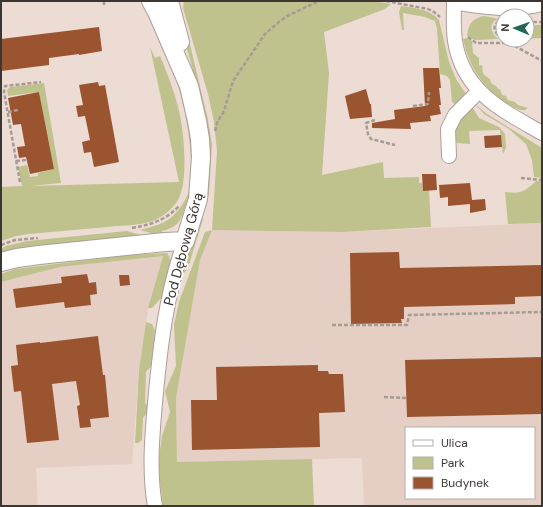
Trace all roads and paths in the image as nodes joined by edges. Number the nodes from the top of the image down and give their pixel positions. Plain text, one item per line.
1 (104, 1) edge
2 (151, 1) edge
3 (169, 1) edge
4 (319, 1) edge
5 (454, 1) edge
6 (458, 1) edge
7 (542, 2) edge
8 (104, 5) dead end
9 (464, 35) dead end
10 (495, 43) edge
11 (519, 48) edge
12 (542, 61) edge
13 (41, 82) dead end
14 (189, 86) junction
15 (479, 91) junction
16 (428, 92) dead end
17 (413, 106) dead end
18 (18, 110) dead end
19 (8, 112) junction
20 (375, 120) dead end
21 (542, 133) edge
22 (214, 138) dead end
23 (395, 145) dead end
24 (449, 156) dead end
25 (27, 160) dead end
26 (16, 161) junction
27 (521, 178) dead end
28 (542, 180) edge
29 (20, 182) dead end
30 (181, 202) dead end
31 (129, 229) dead end
32 (185, 241) junction
33 (1, 262) edge
34 (542, 312) edge
35 (332, 325) dead end
36 (384, 397) dead end
37 (406, 398) dead end
38 (156, 506) edge

1 - 8 path
2 - 14 street, Pod Dębową Górą
3 - 14 street
4 - 22 path
5 - 15 street
6 - 7 street
9 - 10 path
11 - 12 path
13 - 19 path
14 - 32 street, Pod Dębową Górą
15 - 21 street
15 - 24 street
16 - 17 path
18 - 19 path
19 - 26 path
20 - 23 path
25 - 26 path
26 - 29 path
27 - 28 path
30 - 31 path
32 - 33 street
32 - 38 street, Pod Dębową Górą
34 - 35 path
36 - 37 path

